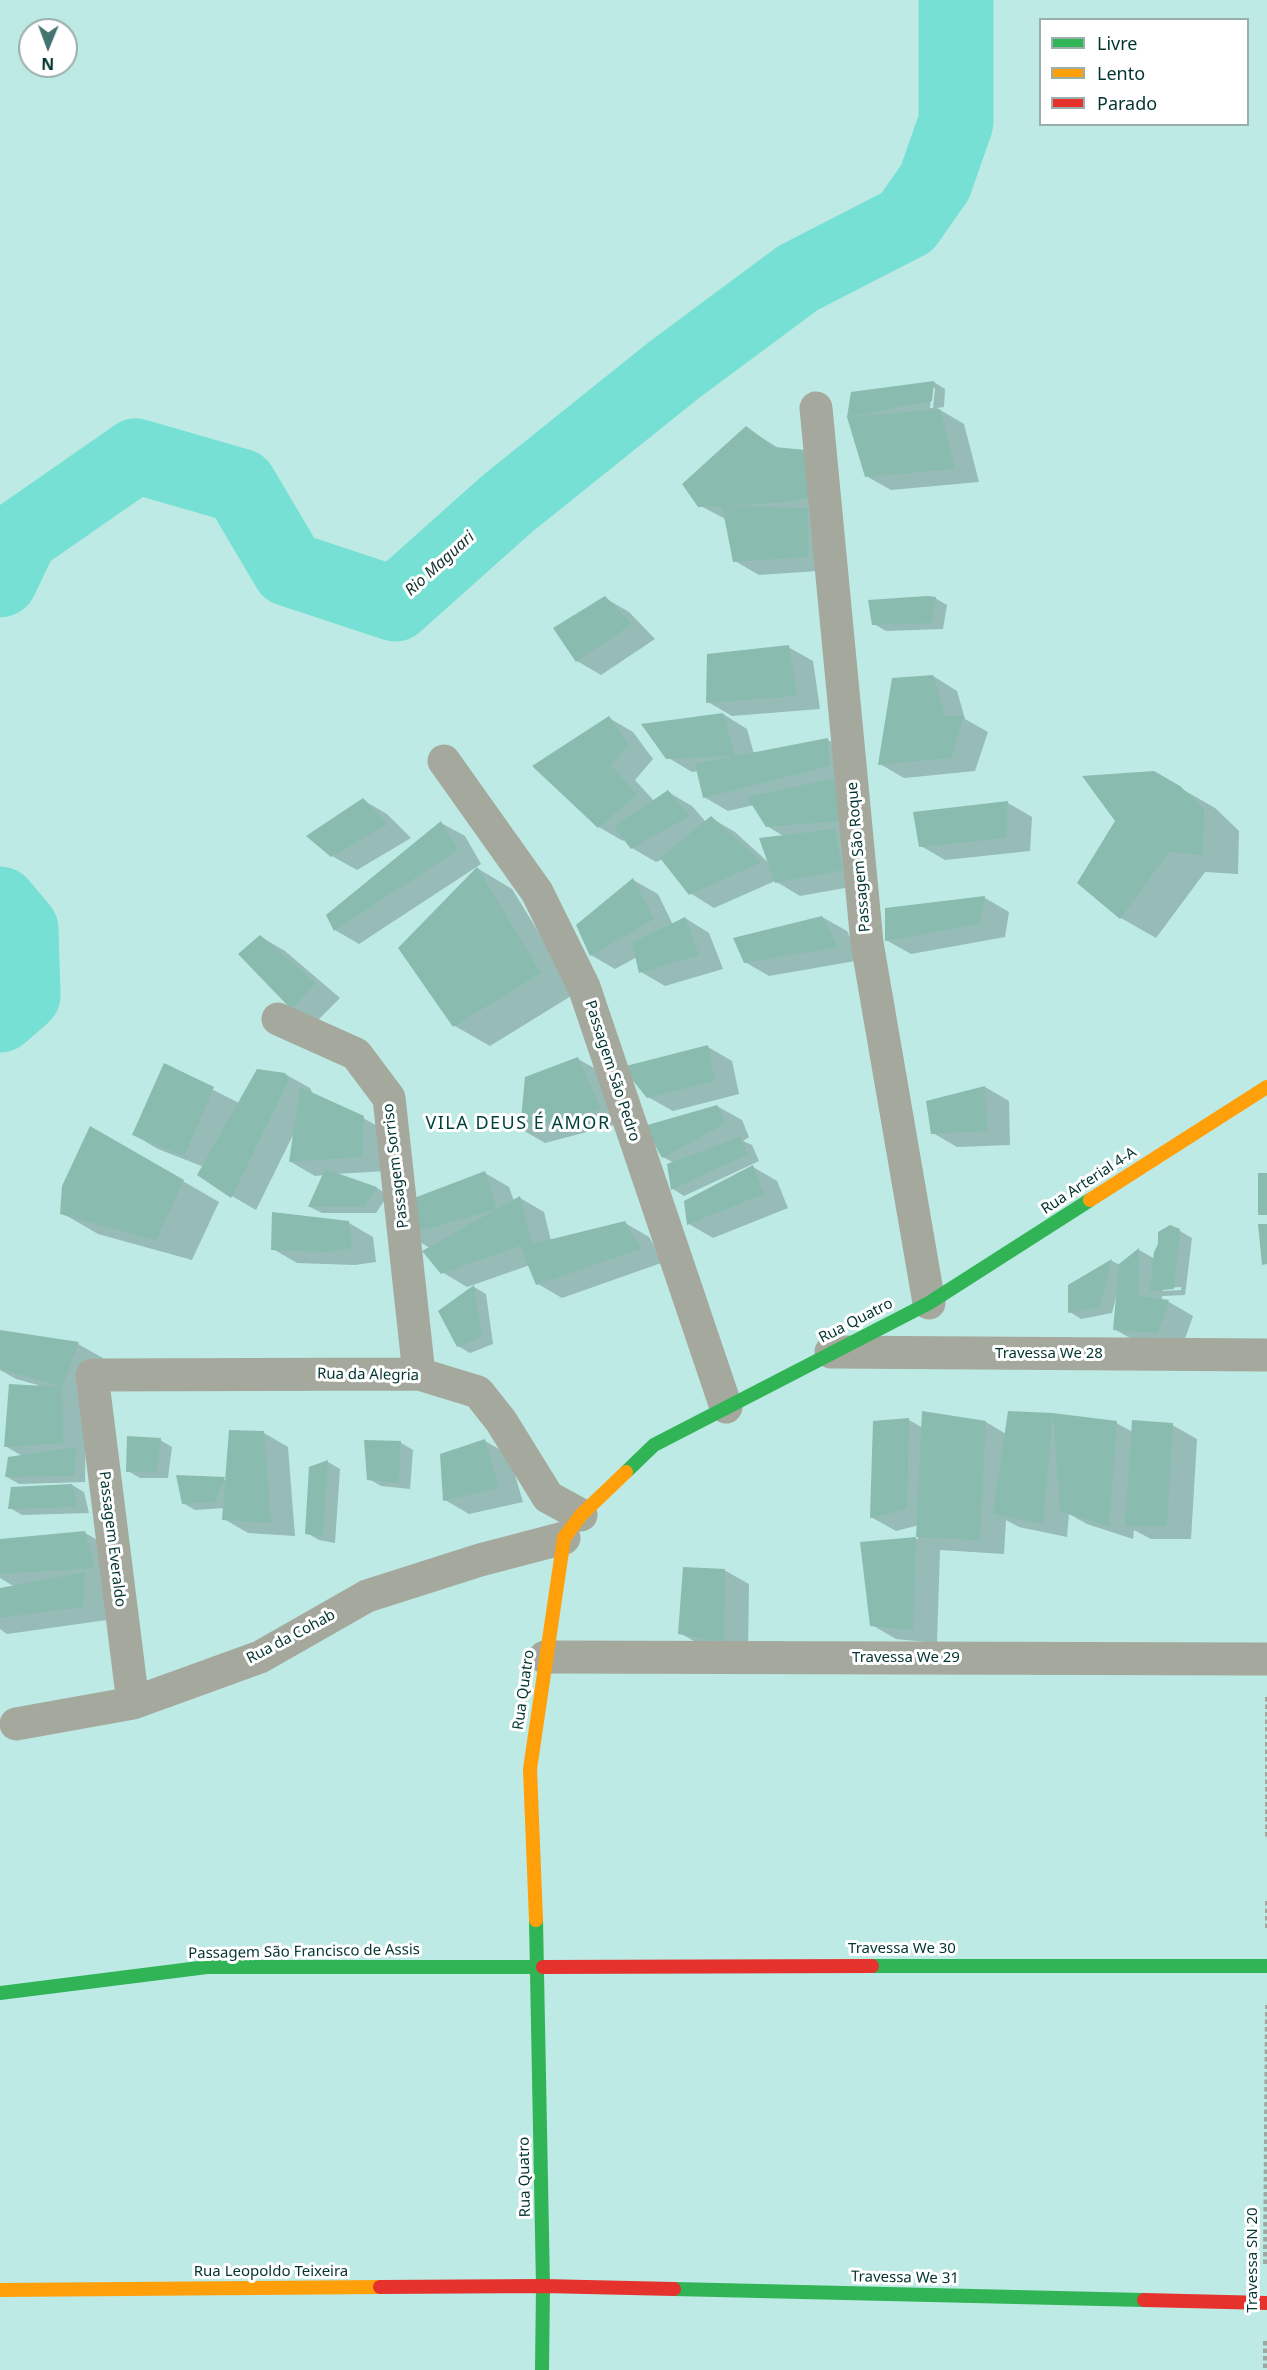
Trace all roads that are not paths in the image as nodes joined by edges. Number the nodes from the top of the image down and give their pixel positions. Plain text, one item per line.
1 (816, 408) dead end
2 (444, 761) dead end
3 (278, 1019) dead end
4 (1267, 1086) edge
5 (929, 1303) junction
6 (831, 1352) junction
7 (1267, 1355) edge
8 (419, 1374) junction
9 (92, 1375) joint
10 (726, 1407) junction
11 (572, 1526) junction
12 (545, 1657) junction
13 (1267, 1659) edge
14 (133, 1703) junction
15 (16, 1724) dead end
16 (538, 1966) junction
17 (1267, 1966) edge
18 (0, 1993) edge
19 (543, 2286) junction
20 (0, 2290) edge
21 (1266, 2303) edge
22 (542, 2370) edge

1 - 5 street, Passagem São Roque
2 - 10 street, Passagem São Pedro
3 - 8 street, Passagem Sorriso
4 - 5 main road, Rua Arterial 4-A
5 - 6 main road, Rua Quatro
6 - 7 street, Travessa We 28
6 - 10 main road, Rua Quatro
8 - 9 street, Rua da Alegria
8 - 11 street, Rua da Alegria
9 - 14 street, Passagem Everaldo
10 - 11 main road, Rua Quatro
11 - 12 main road, Rua Quatro
11 - 14 street, Rua da Cohab
12 - 13 street, Travessa We 29
12 - 16 main road, Rua Quatro
14 - 15 street, Rua da Cohab
16 - 17 main road, Travessa We 30
16 - 18 main road, Passagem São Francisco de Assis
16 - 19 main road, Rua Quatro
19 - 20 main road, Rua Leopoldo Teixeira
19 - 21 main road, Travessa We 31
19 - 22 main road, Rua Quatro

